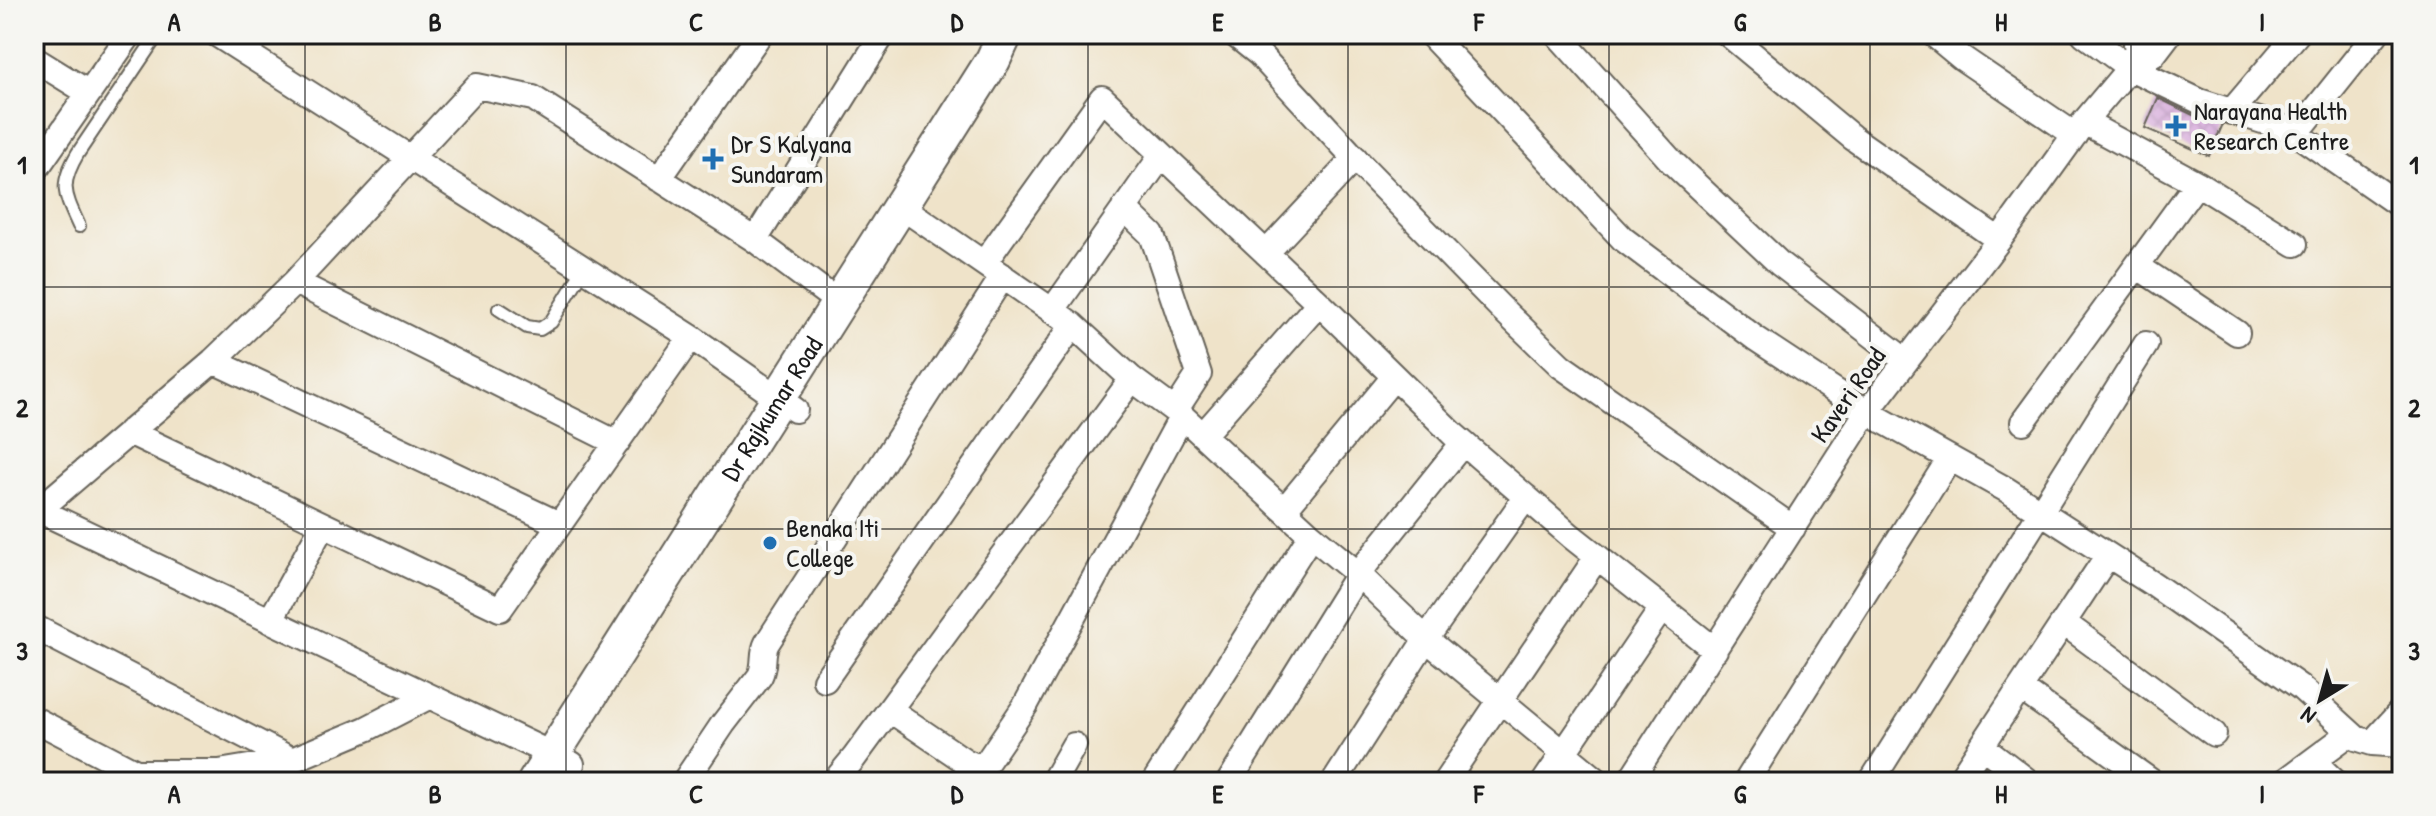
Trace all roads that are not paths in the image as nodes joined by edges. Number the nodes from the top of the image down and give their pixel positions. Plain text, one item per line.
1 (130, 34) edge
2 (158, 34) edge
3 (216, 34) edge
4 (760, 34) edge
5 (883, 34) edge
6 (1005, 34) edge
7 (1027, 34) edge
8 (1234, 34) edge
9 (1430, 34) edge
10 (1557, 34) edge
11 (1728, 34) edge
12 (1933, 34) edge
13 (2084, 34) edge
14 (2144, 34) edge
15 (2169, 34) edge
16 (2297, 34) edge
17 (2376, 34) edge
18 (241, 41) edge
19 (34, 59) edge
20 (2134, 63) junction
21 (89, 93) junction
22 (2231, 112) junction
23 (2080, 129) junction
24 (2296, 134) junction
25 (1162, 155) junction
26 (411, 158) junction
27 (1355, 158) junction
28 (34, 172) edge
29 (659, 179) junction
30 (2197, 183) junction
31 (2400, 203) edge
32 (1124, 208) junction
33 (908, 211) junction
34 (79, 226) dead end
35 (755, 240) junction
36 (1999, 240) junction
37 (2295, 244) dead end
38 (1266, 253) junction
39 (2137, 266) junction
40 (584, 269) junction
41 (993, 270) junction
42 (295, 282) junction
43 (838, 302) junction
44 (1319, 303) junction
45 (499, 309) dead end
46 (1052, 311) junction
47 (1073, 325) junction
48 (2237, 333) dead end
49 (691, 337) junction
50 (2146, 344) dead end
51 (213, 361) junction
52 (1906, 361) junction
53 (1394, 377) junction
54 (1132, 379) junction
55 (786, 404) junction
56 (1867, 412) junction
57 (1179, 414) junction
58 (2023, 422) dead end
59 (129, 432) junction
60 (1203, 435) junction
61 (617, 443) junction
62 (1463, 443) junction
63 (1950, 458) junction
64 (1526, 497) junction
65 (1284, 510) junction
66 (35, 511) edge
67 (2040, 511) junction
68 (559, 524) junction
69 (323, 525) junction
70 (1793, 528) junction
71 (1311, 535) junction
72 (2108, 555) junction
73 (1597, 557) junction
74 (1358, 574) junction
75 (1662, 608) junction
76 (270, 621) junction
77 (2064, 623) junction
78 (34, 627) edge
79 (1426, 639) junction
80 (1715, 650) junction
81 (825, 680) dead end
82 (2020, 688) junction
83 (428, 697) junction
84 (1500, 700) junction
85 (890, 710) junction
86 (2402, 710) edge
87 (34, 719) edge
88 (2214, 734) dead end
89 (2361, 738) junction
90 (1074, 745) dead end
91 (2402, 745) edge
92 (1982, 746) junction
93 (1564, 751) junction
94 (292, 760) junction
95 (2313, 761) junction
96 (555, 771) edge
97 (136, 772) junction
98 (107, 782) edge
99 (684, 782) edge
100 (834, 782) edge
101 (1053, 782) edge
102 (1154, 782) edge
103 (1229, 782) edge
104 (1334, 782) edge
105 (1445, 782) edge
106 (1544, 782) edge
107 (1599, 782) edge
108 (1629, 782) edge
109 (1746, 782) edge
110 (1871, 782) edge
111 (1958, 782) edge
112 (2029, 782) edge
113 (2152, 782) edge
114 (2284, 782) edge
115 (2335, 782) edge

1 - 21 street
2 - 34 lane
3 - 18 street
4 - 29 street
5 - 35 street
6 - 33 main road, Dr Rajkumar Road
7 - 33 main road, Dr Rajkumar Road
8 - 27 street
9 - 56 street
10 - 52 street
11 - 36 street
12 - 23 street
13 - 20 street
14 - 20 street, Kaveri Road
15 - 20 street, Kaveri Road
16 - 22 street
17 - 24 street
18 - 26 street
19 - 21 street
20 - 22 street
20 - 23 street, Kaveri Road
21 - 28 street
22 - 24 street
23 - 30 street
23 - 36 street, Kaveri Road
24 - 31 street
25 - 32 street
25 - 38 street
25 - 41 street
26 - 29 street
26 - 40 street
26 - 42 street
27 - 38 street
27 - 70 street
29 - 35 street
30 - 37 street
30 - 39 street
32 - 46 street
32 - 57 street
33 - 41 street
33 - 43 main road, Dr Rajkumar Road
33 - 55 main road, Dr Rajkumar Road
35 - 43 street
36 - 52 street, Kaveri Road
38 - 44 street
39 - 48 street
39 - 58 street
40 - 45 lane
40 - 49 street
41 - 46 street
41 - 99 street
42 - 51 street
42 - 61 street
43 - 55 main road, Dr Rajkumar Road
44 - 53 street
44 - 60 street
46 - 47 street
47 - 54 street
47 - 81 street
49 - 55 street
49 - 61 street
50 - 67 street
51 - 59 street
51 - 68 street
52 - 56 street, Kaveri Road
53 - 62 street
53 - 65 street
54 - 57 street
54 - 85 street
55 - 96 main road, Dr Rajkumar Road
56 - 63 street
56 - 70 street, Kaveri Road
57 - 60 street
57 - 85 street
59 - 66 street
59 - 69 street
60 - 65 street
61 - 68 street
62 - 64 street
62 - 74 street
63 - 67 street
63 - 109 street
64 - 73 street
64 - 79 street
65 - 71 street
66 - 76 street
67 - 72 street
67 - 110 street
68 - 69 street
69 - 76 street
70 - 80 street, Kaveri Road
71 - 74 street
71 - 102 street
72 - 77 street
72 - 89 street
73 - 75 street
73 - 84 street
74 - 79 street
74 - 103 street
75 - 80 street
75 - 93 street
76 - 83 street
77 - 82 street
77 - 88 street
78 - 94 street
79 - 84 street
79 - 104 street
80 - 108 street, Kaveri Road
82 - 92 street
82 - 113 street
83 - 94 street
83 - 96 street
84 - 93 street
84 - 105 street
85 - 100 street
86 - 89 street
87 - 97 street
89 - 91 street
89 - 95 street
90 - 101 street
92 - 111 street
92 - 112 street
93 - 106 street
93 - 107 street
94 - 97 street
95 - 114 street
95 - 115 street
97 - 98 street

